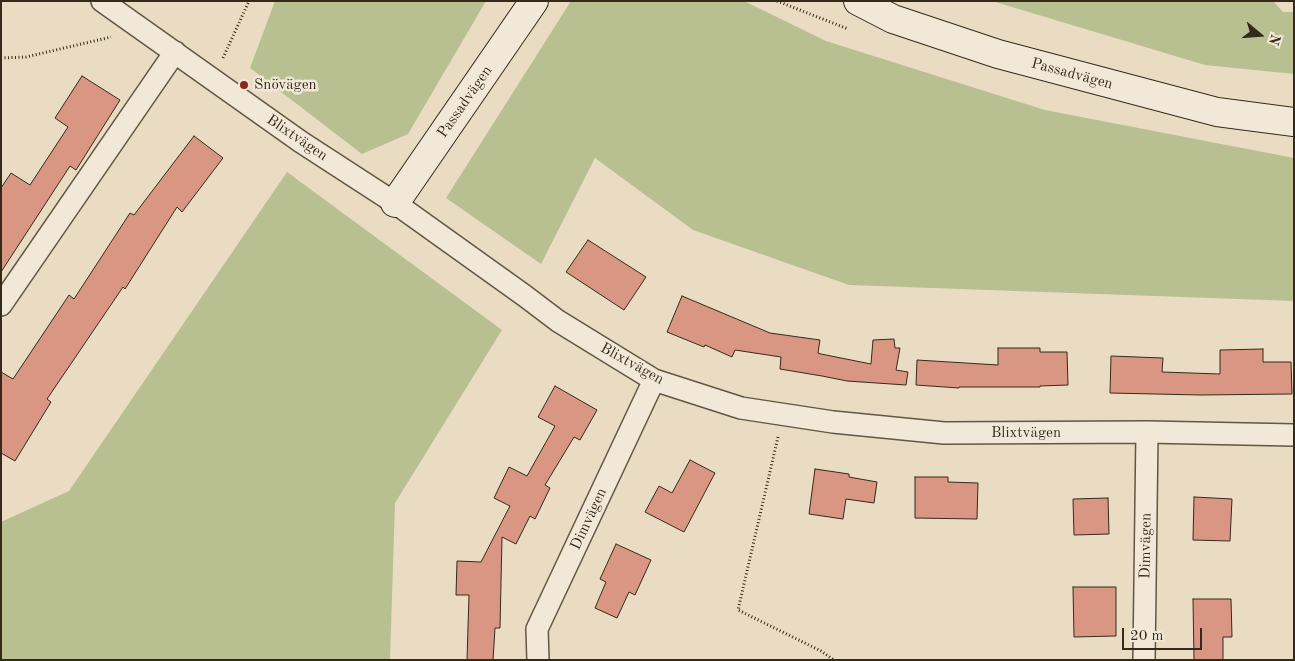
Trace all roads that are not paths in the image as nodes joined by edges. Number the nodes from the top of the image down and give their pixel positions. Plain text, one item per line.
1 (102, 1) edge
2 (534, 1) edge
3 (858, 1) edge
4 (175, 52) junction
5 (1294, 122) edge
6 (395, 203) junction
7 (1, 305) edge
8 (654, 380) junction
9 (1148, 432) junction
10 (1294, 435) edge
11 (538, 660) edge
12 (1144, 660) edge

1 - 4 street, Blixtvägen
2 - 6 street, Passadvägen
3 - 5 street, Passadvägen
4 - 6 street, Blixtvägen
4 - 7 street
6 - 8 street, Blixtvägen
8 - 9 street, Blixtvägen
8 - 11 street, Dimvägen
9 - 10 street, Blixtvägen
9 - 12 street, Dimvägen

